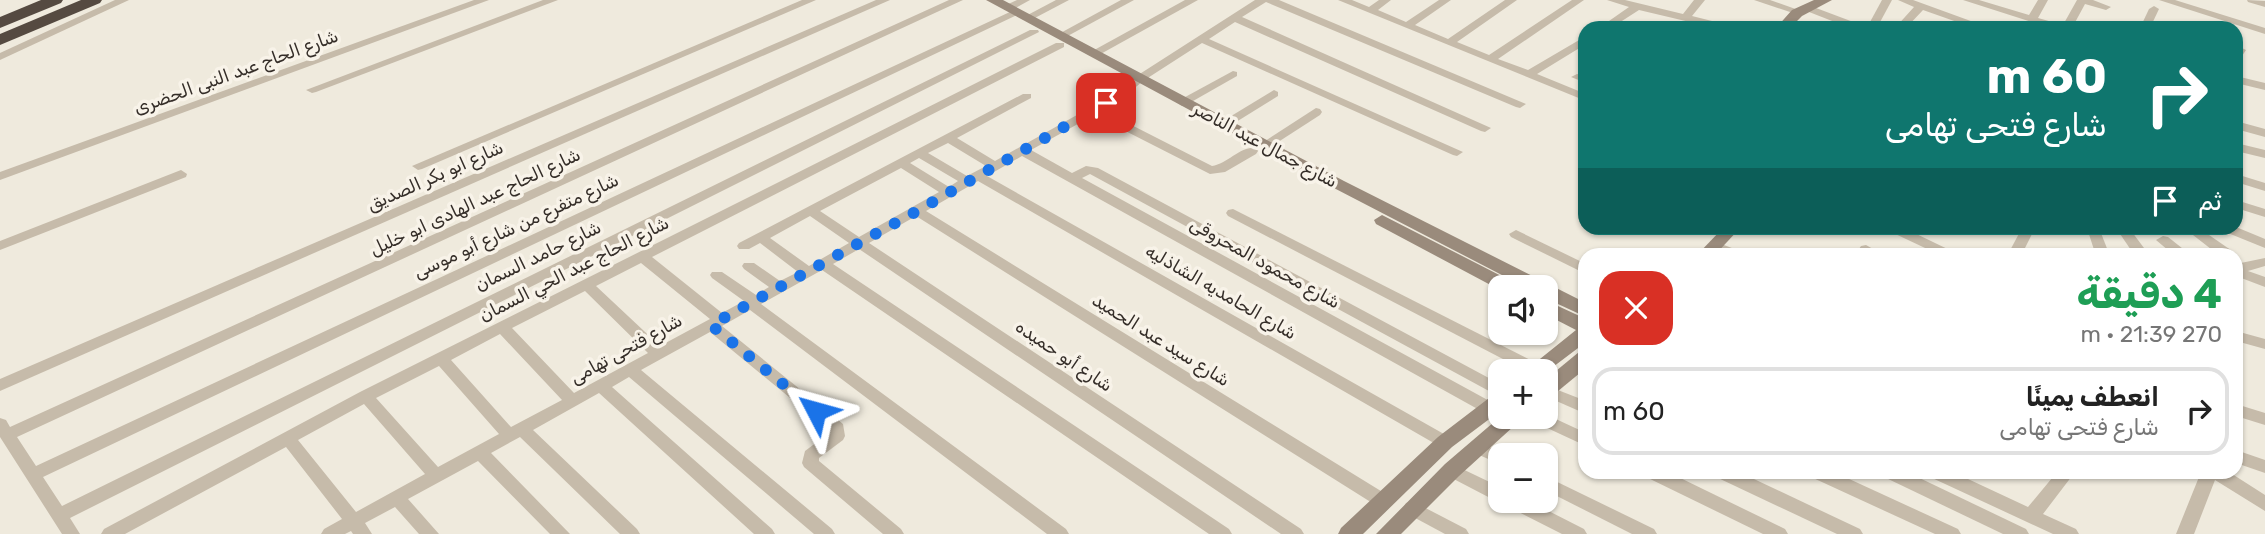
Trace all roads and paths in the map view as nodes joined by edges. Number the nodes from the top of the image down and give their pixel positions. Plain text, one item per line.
1 (55, 0) edge
2 (94, 0) edge
3 (124, 0) edge
4 (485, 0) edge
5 (553, 0) edge
6 (811, 0) edge
7 (885, 0) edge
8 (958, 0) edge
9 (976, 0) edge
10 (993, 0) edge
11 (1064, 0) edge
12 (1129, 0) edge
13 (1193, 0) edge
14 (1262, 0) edge
15 (1270, 0) edge
16 (1343, 0) edge
17 (1386, 0) edge
18 (1446, 0) edge
19 (1512, 0) edge
20 (1579, 0) edge
21 (1614, 0) edge
22 (1700, 0) edge
23 (1759, 0) edge
24 (1888, 0) edge
25 (1903, 0) edge
26 (2043, 0) edge
27 (2082, 0) edge
28 (2164, 0) edge
29 (2252, 0) edge
30 (1973, 1) edge
31 (1813, 4) edge
32 (2265, 4) edge
33 (1638, 6) junction
34 (1922, 6) junction
35 (2106, 7) dead end
36 (2154, 9) dead end
37 (1370, 11) junction
38 (1019, 15) edge
39 (1686, 17) junction
40 (1234, 18) junction
41 (2032, 19) junction
42 (1615, 21) edge
43 (1701, 21) edge
44 (1792, 21) edge
45 (1846, 21) edge
46 (1876, 21) edge
47 (1907, 21) edge
48 (1956, 21) edge
49 (2038, 21) edge
50 (2071, 21) edge
51 (2148, 21) edge
52 (2232, 21) edge
53 (0, 23) edge
54 (2243, 24) edge
55 (1407, 26) junction
56 (2265, 31) edge
57 (1201, 39) junction
58 (0, 40) edge
59 (1060, 41) junction
60 (1449, 43) junction
61 (1578, 44) edge
62 (1093, 54) junction
63 (0, 57) edge
64 (1490, 59) junction
65 (1233, 74) dead end
66 (1528, 75) junction
67 (2243, 81) edge
68 (1135, 82) junction
69 (2265, 88) edge
70 (312, 90) dead end
71 (1274, 94) dead end
72 (1578, 94) edge
73 (1027, 96) dead end
74 (1182, 102) junction
75 (1520, 104) dead end
76 (1093, 110) junction
77 (1316, 112) dead end
78 (1224, 124) junction
79 (2243, 127) edge
80 (1485, 128) dead end
81 (2265, 133) edge
82 (948, 138) junction
83 (1258, 148) junction
84 (2243, 149) edge
85 (1023, 151) junction
86 (1457, 152) dead end
87 (919, 153) junction
88 (2265, 154) edge
89 (901, 163) junction
90 (418, 166) dead end
91 (995, 166) junction
92 (181, 174) dead end
93 (0, 176) edge
94 (973, 179) junction
95 (2243, 180) edge
96 (1332, 187) junction
97 (2265, 187) edge
98 (950, 193) junction
99 (2243, 206) edge
100 (811, 211) junction
101 (917, 211) junction
102 (1233, 214) dead end
103 (2265, 214) edge
104 (1516, 234) dead end
105 (2243, 234) edge
106 (1725, 235) edge
107 (1909, 235) edge
108 (2201, 235) edge
109 (760, 237) junction
110 (2164, 240) dead end
111 (860, 243) junction
112 (2265, 244) edge
113 (0, 246) edge
114 (744, 246) dead end
115 (1713, 248) edge
116 (1938, 248) edge
117 (2174, 248) edge
118 (2219, 248) edge
119 (641, 255) junction
120 (2265, 262) edge
121 (823, 264) junction
122 (749, 266) dead end
123 (1578, 266) edge
124 (2243, 266) edge
125 (2243, 269) edge
126 (808, 272) junction
127 (717, 275) dead end
128 (1488, 275) edge
129 (1514, 275) edge
130 (2265, 282) edge
131 (586, 284) junction
132 (780, 288) junction
133 (1558, 297) edge
134 (753, 303) junction
135 (1578, 307) edge
136 (1558, 314) edge
137 (716, 322) junction
138 (1578, 325) edge
139 (502, 327) junction
140 (1578, 336) edge
141 (2243, 338) edge
142 (2265, 344) edge
143 (658, 354) junction
144 (441, 358) junction
145 (1515, 359) edge
146 (1550, 359) edge
147 (1578, 366) edge
148 (629, 369) junction
149 (1558, 382) edge
150 (0, 385) edge
151 (600, 385) junction
152 (1488, 396) edge
153 (1558, 396) edge
154 (366, 397) junction
155 (572, 401) junction
156 (1578, 405) edge
157 (1488, 407) edge
158 (2243, 412) edge
159 (2265, 419) edge
160 (1558, 427) edge
161 (3, 429) edge
162 (1500, 429) edge
163 (515, 431) junction
164 (1578, 436) edge
165 (287, 437) junction
166 (1446, 442) junction
167 (1478, 448) junction
168 (478, 451) junction
169 (1488, 453) edge
170 (2243, 459) edge
171 (2265, 467) edge
172 (1452, 470) junction
173 (33, 475) junction
174 (435, 475) junction
175 (1666, 479) edge
176 (1737, 479) edge
177 (1832, 479) edge
178 (1905, 479) edge
179 (1951, 479) edge
180 (2061, 479) edge
181 (2209, 479) edge
182 (2224, 479) edge
183 (1488, 489) edge
184 (1558, 489) edge
185 (396, 497) junction
186 (1384, 501) junction
187 (2265, 504) edge
188 (1412, 508) junction
189 (1537, 513) edge
190 (59, 515) junction
191 (2031, 516) junction
192 (358, 528) edge
193 (71, 534) edge
194 (110, 534) edge
195 (330, 534) edge
196 (430, 534) edge
197 (561, 534) edge
198 (631, 534) edge
199 (766, 534) edge
200 (826, 534) edge
201 (895, 534) edge
202 (1060, 534) edge
203 (1223, 534) edge
204 (1295, 534) edge
205 (1349, 534) edge
206 (1387, 534) edge
207 (1461, 534) edge
208 (1578, 534) edge
209 (1648, 534) edge
210 (1779, 534) edge
211 (1854, 534) edge
212 (1952, 534) edge
213 (2020, 534) edge
214 (2070, 534) edge
215 (2185, 534) edge

1 - 53 highway
2 - 58 highway
3 - 63 street
4 - 93 street, شارع الحاج عبد النبى الحضرى
5 - 70 street
6 - 90 street
7 - 150 street, شارع ابو بكر الصديق
8 - 161 street, شارع الحاج عبد الهادى ابو خليل
9 - 38 street, شارع جمال عبد الناصر
10 - 38 street, شارع جمال عبد الناصر
11 - 38 street
12 - 59 street, شارع الحاج عبد الحي السمان
13 - 62 street
14 - 40 street, شارع فتحى تهامى
15 - 75 street
16 - 37 street
17 - 37 street
18 - 55 street
19 - 60 street
20 - 64 street
21 - 33 street
22 - 39 street
23 - 31 street
24 - 46 street
25 - 34 street
26 - 41 street
27 - 35 street
27 - 50 street
28 - 52 street
29 - 32 street
30 - 41 street
31 - 44 street
31 - 45 street
33 - 39 street
33 - 42 street
34 - 47 street
34 - 48 street
36 - 51 street
37 - 55 street
38 - 59 street, شارع جمال عبد الناصر
38 - 173 street, شارع متفرع من شارع أبو موسى
38 - 190 street, شارع حامد السمان
39 - 43 street
40 - 57 street, شارع فتحى تهامى
40 - 80 street
41 - 49 street
54 - 56 street
55 - 60 street
57 - 68 street, شارع فتحى تهامى
57 - 86 street
59 - 62 street, شارع جمال عبد الناصر
59 - 68 street, شارع جمال عبد الناصر
59 - 119 street, شارع الحاج عبد الحي السمان
60 - 64 street
61 - 66 street
62 - 68 street, شارع جمال عبد الناصر
64 - 66 street
65 - 74 street
66 - 72 street
67 - 69 street
68 - 74 street, شارع جمال عبد الناصر
68 - 76 street, شارع فتحى تهامى
68 - 83 street, شارع جمال عبد الناصر
71 - 78 street
73 - 82 street
74 - 78 street, شارع جمال عبد الناصر
76 - 83 street
76 - 85 street, شارع فتحى تهامى
77 - 83 street
78 - 83 street, شارع جمال عبد الناصر
79 - 81 street
82 - 87 street
82 - 91 street
83 - 96 street, شارع جمال عبد الناصر
84 - 88 street
85 - 91 street, شارع فتحى تهامى
85 - 152 street, شارع محمود المحروقى
87 - 89 street
87 - 94 street, شارع الحامديه الشاذليه
89 - 98 street
89 - 100 street
91 - 94 street, شارع فتحى تهامى
92 - 113 street
94 - 98 street, شارع فتحى تهامى
94 - 166 street, شارع الحامديه الشاذليه
95 - 97 street
96 - 128 street, شارع جمال عبد الناصر
96 - 129 street, شارع جمال عبد الناصر
98 - 101 street, شارع فتحى تهامى
99 - 103 street
100 - 109 street
100 - 111 street, شارع أبو حميده
101 - 111 street, شارع فتحى تهامى
101 - 186 street, شارع سيد عبد الحميد
102 - 145 street
104 - 123 street
105 - 112 street
106 - 115 street
107 - 116 street
108 - 118 street
109 - 114 street
109 - 126 street
110 - 117 street
111 - 121 street, شارع فتحى تهامى
111 - 204 street, شارع أبو حميده
119 - 131 street, شارع الحاج عبد الحي السمان
119 - 137 street
120 - 124 street
121 - 126 street, شارع فتحى تهامى
121 - 203 street
122 - 132 street
125 - 130 street
126 - 132 street, شارع فتحى تهامى
127 - 134 street
131 - 139 street, شارع الحاج عبد الحي السمان
131 - 143 street
132 - 134 street, شارع فتحى تهامى
133 - 135 street
134 - 137 street, شارع فتحى تهامى
134 - 202 street
136 - 138 street
137 - 143 street, شارع فتحى تهامى
137 - 201 street
139 - 144 street, شارع الحاج عبد الحي السمان
139 - 155 street
140 - 146 street
141 - 142 street
143 - 148 street, شارع فتحى تهامى
144 - 154 street, شارع الحاج عبد الحي السمان
144 - 163 street
147 - 149 street
148 - 151 street, شارع فتحى تهامى
148 - 200 street
151 - 155 street, شارع فتحى تهامى
151 - 199 street
153 - 156 street
154 - 165 street, شارع الحاج عبد الحي السمان
154 - 174 street
155 - 163 street, شارع فتحى تهامى
157 - 166 street
158 - 159 street
160 - 164 street
161 - 173 street
162 - 167 street
163 - 168 street, شارع فتحى تهامى
163 - 198 street
165 - 192 street
165 - 194 street, شارع الحاج عبد الحي السمان
166 - 186 street
167 - 169 street
167 - 172 street
168 - 174 street, شارع فتحى تهامى
168 - 197 street
170 - 171 street
172 - 183 street
172 - 188 street
173 - 190 street
174 - 185 street, شارع فتحى تهامى
175 - 210 street
176 - 211 street
177 - 212 street
178 - 213 street
179 - 191 street
180 - 191 street
181 - 215 street
182 - 187 street
184 - 209 street
185 - 192 street, شارع فتحى تهامى
185 - 196 street
186 - 205 street
188 - 206 street
188 - 207 street
189 - 208 street
190 - 193 street
191 - 214 street
192 - 195 street, شارع فتحى تهامى

